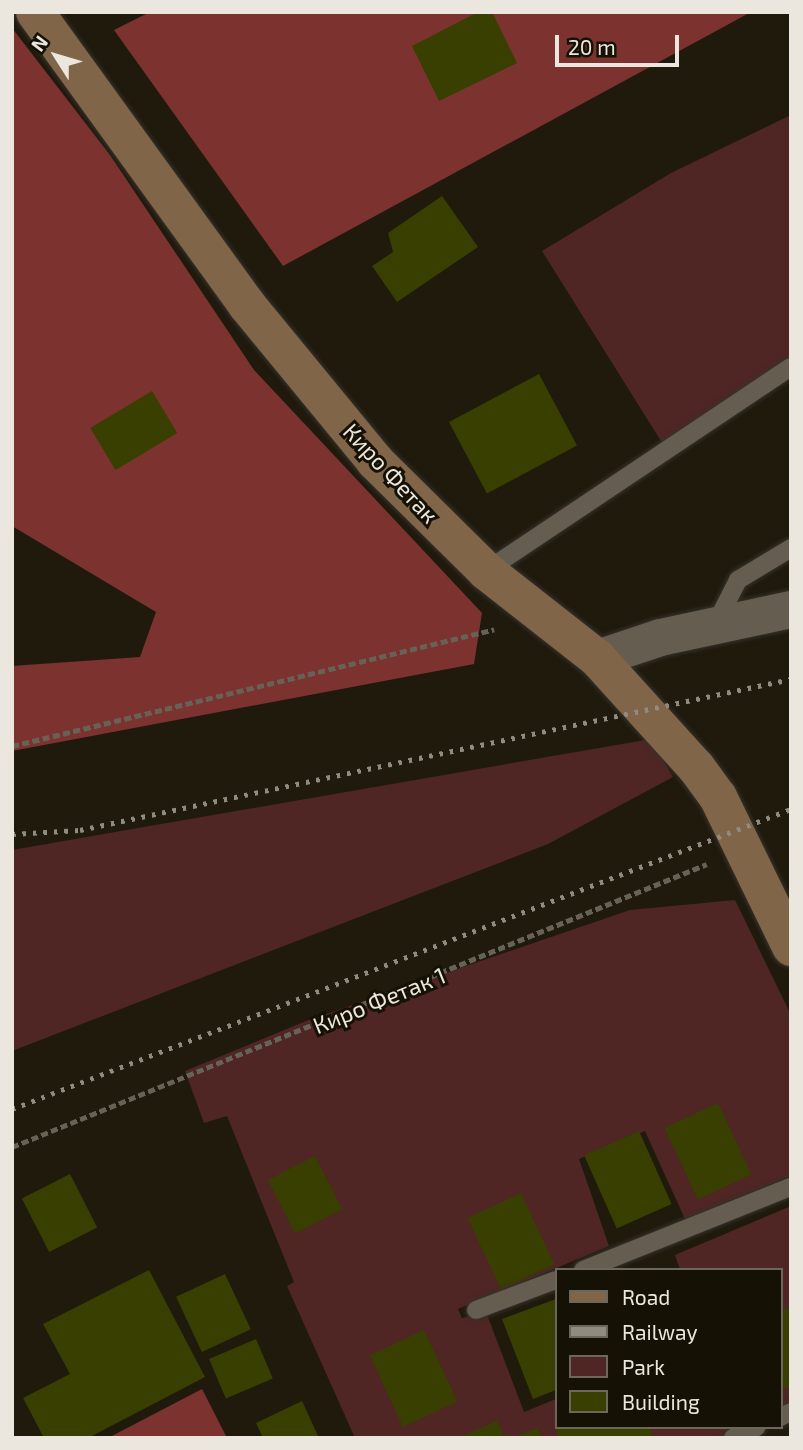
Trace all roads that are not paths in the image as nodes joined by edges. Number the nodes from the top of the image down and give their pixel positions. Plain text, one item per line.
1 (35, 12) edge
2 (791, 367) edge
3 (791, 548) edge
4 (486, 571) junction
5 (791, 609) edge
6 (715, 625) junction
7 (660, 637) junction
8 (597, 658) junction
9 (642, 710) junction
10 (781, 901) edge
11 (791, 947) edge
12 (791, 1187) edge
13 (588, 1268) edge
14 (554, 1281) edge
15 (476, 1310) dead end
16 (753, 1429) edge
17 (733, 1438) edge

1 - 4 main road, Киро Фетак
2 - 4 lane
3 - 6 lane
4 - 8 main road, Киро Фетак
5 - 6 street
6 - 7 street
7 - 8 street
7 - 9 street
8 - 9 main road, Киро Фетак
9 - 10 main road, Киро Фетак
10 - 11 main road, Киро Фетак
12 - 13 lane
14 - 15 lane
16 - 17 lane

